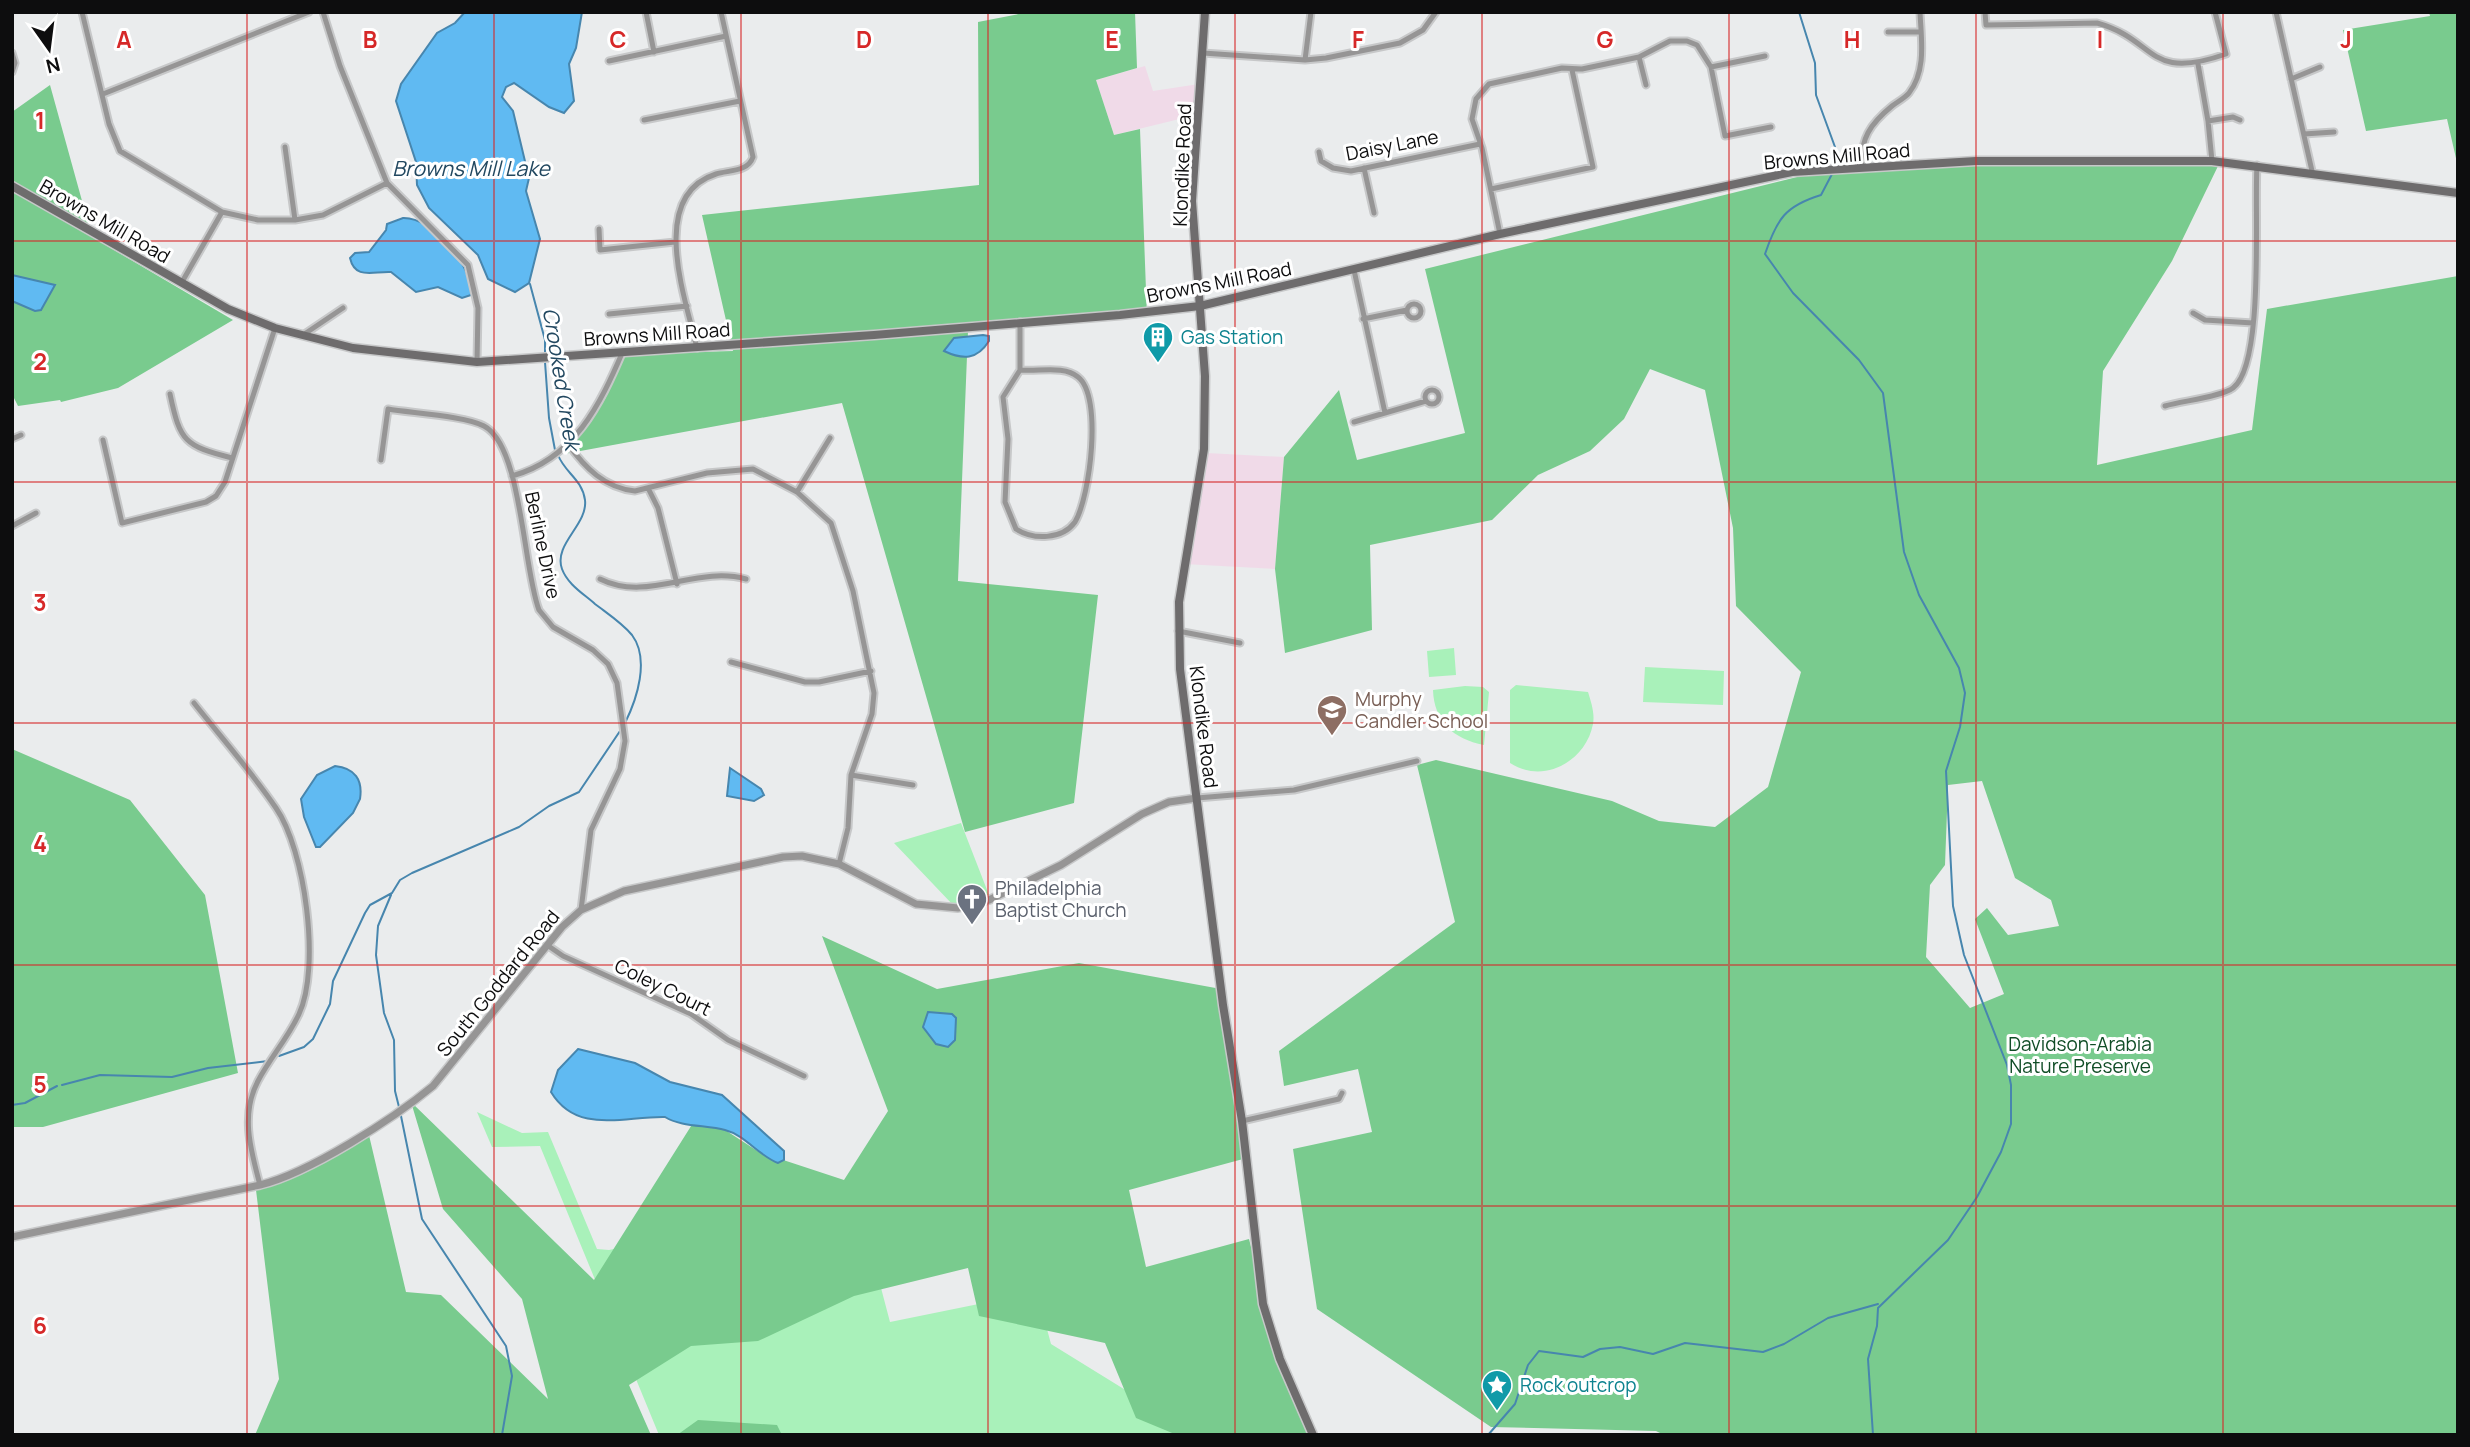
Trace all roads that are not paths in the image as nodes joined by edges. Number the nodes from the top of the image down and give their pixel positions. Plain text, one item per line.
1 (82, 12) edge
2 (309, 12) edge
3 (323, 12) edge
4 (646, 12) edge
5 (721, 12) edge
6 (1205, 12) edge
7 (1311, 12) edge
8 (1436, 12) edge
9 (1920, 12) edge
10 (1985, 12) edge
11 (2215, 12) edge
12 (2276, 12) edge
13 (1888, 32) dead end
14 (1921, 32) junction
15 (726, 36) junction
16 (1703, 39) dead end
17 (1697, 45) junction
18 (654, 51) junction
19 (12, 53) edge
20 (1203, 53) junction
21 (1765, 56) dead end
22 (1639, 57) junction
23 (1306, 60) junction
24 (609, 61) dead end
25 (2198, 64) junction
26 (1711, 67) junction
27 (2320, 67) dead end
28 (1572, 70) junction
29 (12, 72) edge
30 (1917, 78) junction
31 (2291, 79) junction
32 (1926, 81) dead end
33 (1646, 85) dead end
34 (103, 94) junction
35 (740, 101) junction
36 (644, 120) dead end
37 (2240, 120) dead end
38 (2208, 121) junction
39 (1771, 127) dead end
40 (2334, 132) dead end
41 (2304, 134) junction
42 (1480, 144) junction
43 (285, 147) dead end
44 (1319, 152) dead end
45 (2212, 161) junction
46 (2257, 165) junction
47 (1863, 167) junction
48 (1364, 168) junction
49 (2312, 171) junction
50 (387, 183) junction
51 (12, 186) edge
52 (1491, 189) junction
53 (2458, 193) edge
54 (222, 212) junction
55 (1374, 213) dead end
56 (295, 220) junction
57 (599, 229) dead end
58 (1500, 234) junction
59 (675, 242) junction
60 (1354, 270) junction
61 (182, 282) junction
62 (687, 306) junction
63 (1200, 306) junction
64 (343, 308) dead end
65 (1407, 310) dead end
66 (2193, 313) dead end
67 (609, 314) dead end
68 (1363, 319) junction
69 (1020, 322) junction
70 (2253, 323) junction
71 (275, 328) junction
72 (301, 337) junction
73 (698, 348) junction
74 (623, 351) junction
75 (477, 362) junction
76 (1020, 370) junction
77 (170, 394) dead end
78 (1426, 401) dead end
79 (2165, 405) dead end
80 (1385, 413) junction
81 (1354, 422) dead end
82 (20, 435) dead end
83 (12, 439) edge
84 (830, 439) dead end
85 (103, 440) dead end
86 (568, 444) junction
87 (232, 458) junction
88 (381, 460) dead end
89 (512, 476) junction
90 (648, 488) junction
91 (797, 492) junction
92 (36, 513) dead end
93 (12, 526) edge
94 (600, 579) dead end
95 (746, 579) dead end
96 (677, 584) junction
97 (1178, 631) junction
98 (1240, 643) dead end
99 (731, 662) dead end
100 (872, 671) junction
101 (194, 703) dead end
102 (1417, 761) dead end
103 (852, 775) junction
104 (913, 785) dead end
105 (1197, 798) junction
106 (839, 864) junction
107 (581, 910) junction
108 (547, 945) junction
109 (804, 1076) dead end
110 (1342, 1093) dead end
111 (1242, 1121) junction
112 (260, 1185) junction
113 (12, 1237) edge
114 (1313, 1435) edge

1 - 34 street
2 - 34 street
3 - 50 street
4 - 18 street
5 - 15 street
6 - 20 main road, Klondike Road
7 - 23 street
8 - 23 street
9 - 14 street
10 - 25 street
11 - 25 street
12 - 31 street
13 - 14 street
14 - 30 street
15 - 18 street
15 - 35 street
16 - 17 street
17 - 22 street
17 - 26 street
18 - 24 street
19 - 29 street
20 - 23 street
20 - 63 main road, Klondike Road
21 - 26 street
22 - 28 street
22 - 33 street
25 - 38 street
26 - 39 street
27 - 31 street
28 - 42 street
28 - 52 street
30 - 32 street
30 - 47 street
31 - 41 street
34 - 54 street
35 - 36 street
35 - 59 street
37 - 38 street
38 - 45 street
40 - 41 street
41 - 49 street
42 - 48 street, Daisy Lane
42 - 52 street
43 - 56 street
44 - 48 street, Daisy Lane
45 - 46 main road, Browns Mill Road
45 - 47 main road, Browns Mill Road
46 - 49 main road, Browns Mill Road
46 - 70 street
47 - 58 main road, Browns Mill Road
48 - 55 street
49 - 53 main road, Browns Mill Road
50 - 56 street
50 - 75 street
51 - 61 main road, Browns Mill Road
52 - 58 street
54 - 56 street
54 - 61 street
57 - 59 street
58 - 60 main road, Browns Mill Road
59 - 62 street
60 - 63 main road, Browns Mill Road
60 - 68 street
61 - 71 main road, Browns Mill Road
62 - 67 street
62 - 73 street
63 - 69 main road, Browns Mill Road
63 - 97 main road, Klondike Road
64 - 72 street
65 - 68 street
66 - 70 street
68 - 80 street
69 - 73 main road, Browns Mill Road
69 - 76 street
70 - 79 street
71 - 72 main road, Browns Mill Road
71 - 87 street
72 - 75 main road, Browns Mill Road
73 - 74 main road, Browns Mill Road
74 - 75 main road, Browns Mill Road
74 - 86 street
76 - 76 street
77 - 87 street
78 - 80 street
80 - 81 street
82 - 83 street
84 - 91 street
85 - 87 street
86 - 89 street
86 - 90 street
88 - 89 street, Berline Drive
89 - 107 street, Berline Drive
90 - 91 street
90 - 96 street
91 - 100 street
92 - 93 street
94 - 96 street
95 - 96 street
97 - 98 street
97 - 105 main road, Klondike Road
99 - 100 street
100 - 103 street
101 - 112 street
102 - 105 street, South Goddard Road
103 - 104 street
103 - 106 street
105 - 106 street, South Goddard Road
105 - 111 main road, Klondike Road
106 - 107 street, South Goddard Road
107 - 108 street, South Goddard Road
108 - 109 street, Coley Court
108 - 112 street, South Goddard Road
110 - 111 street
111 - 114 main road, Klondike Road
112 - 113 street, South Goddard Road

